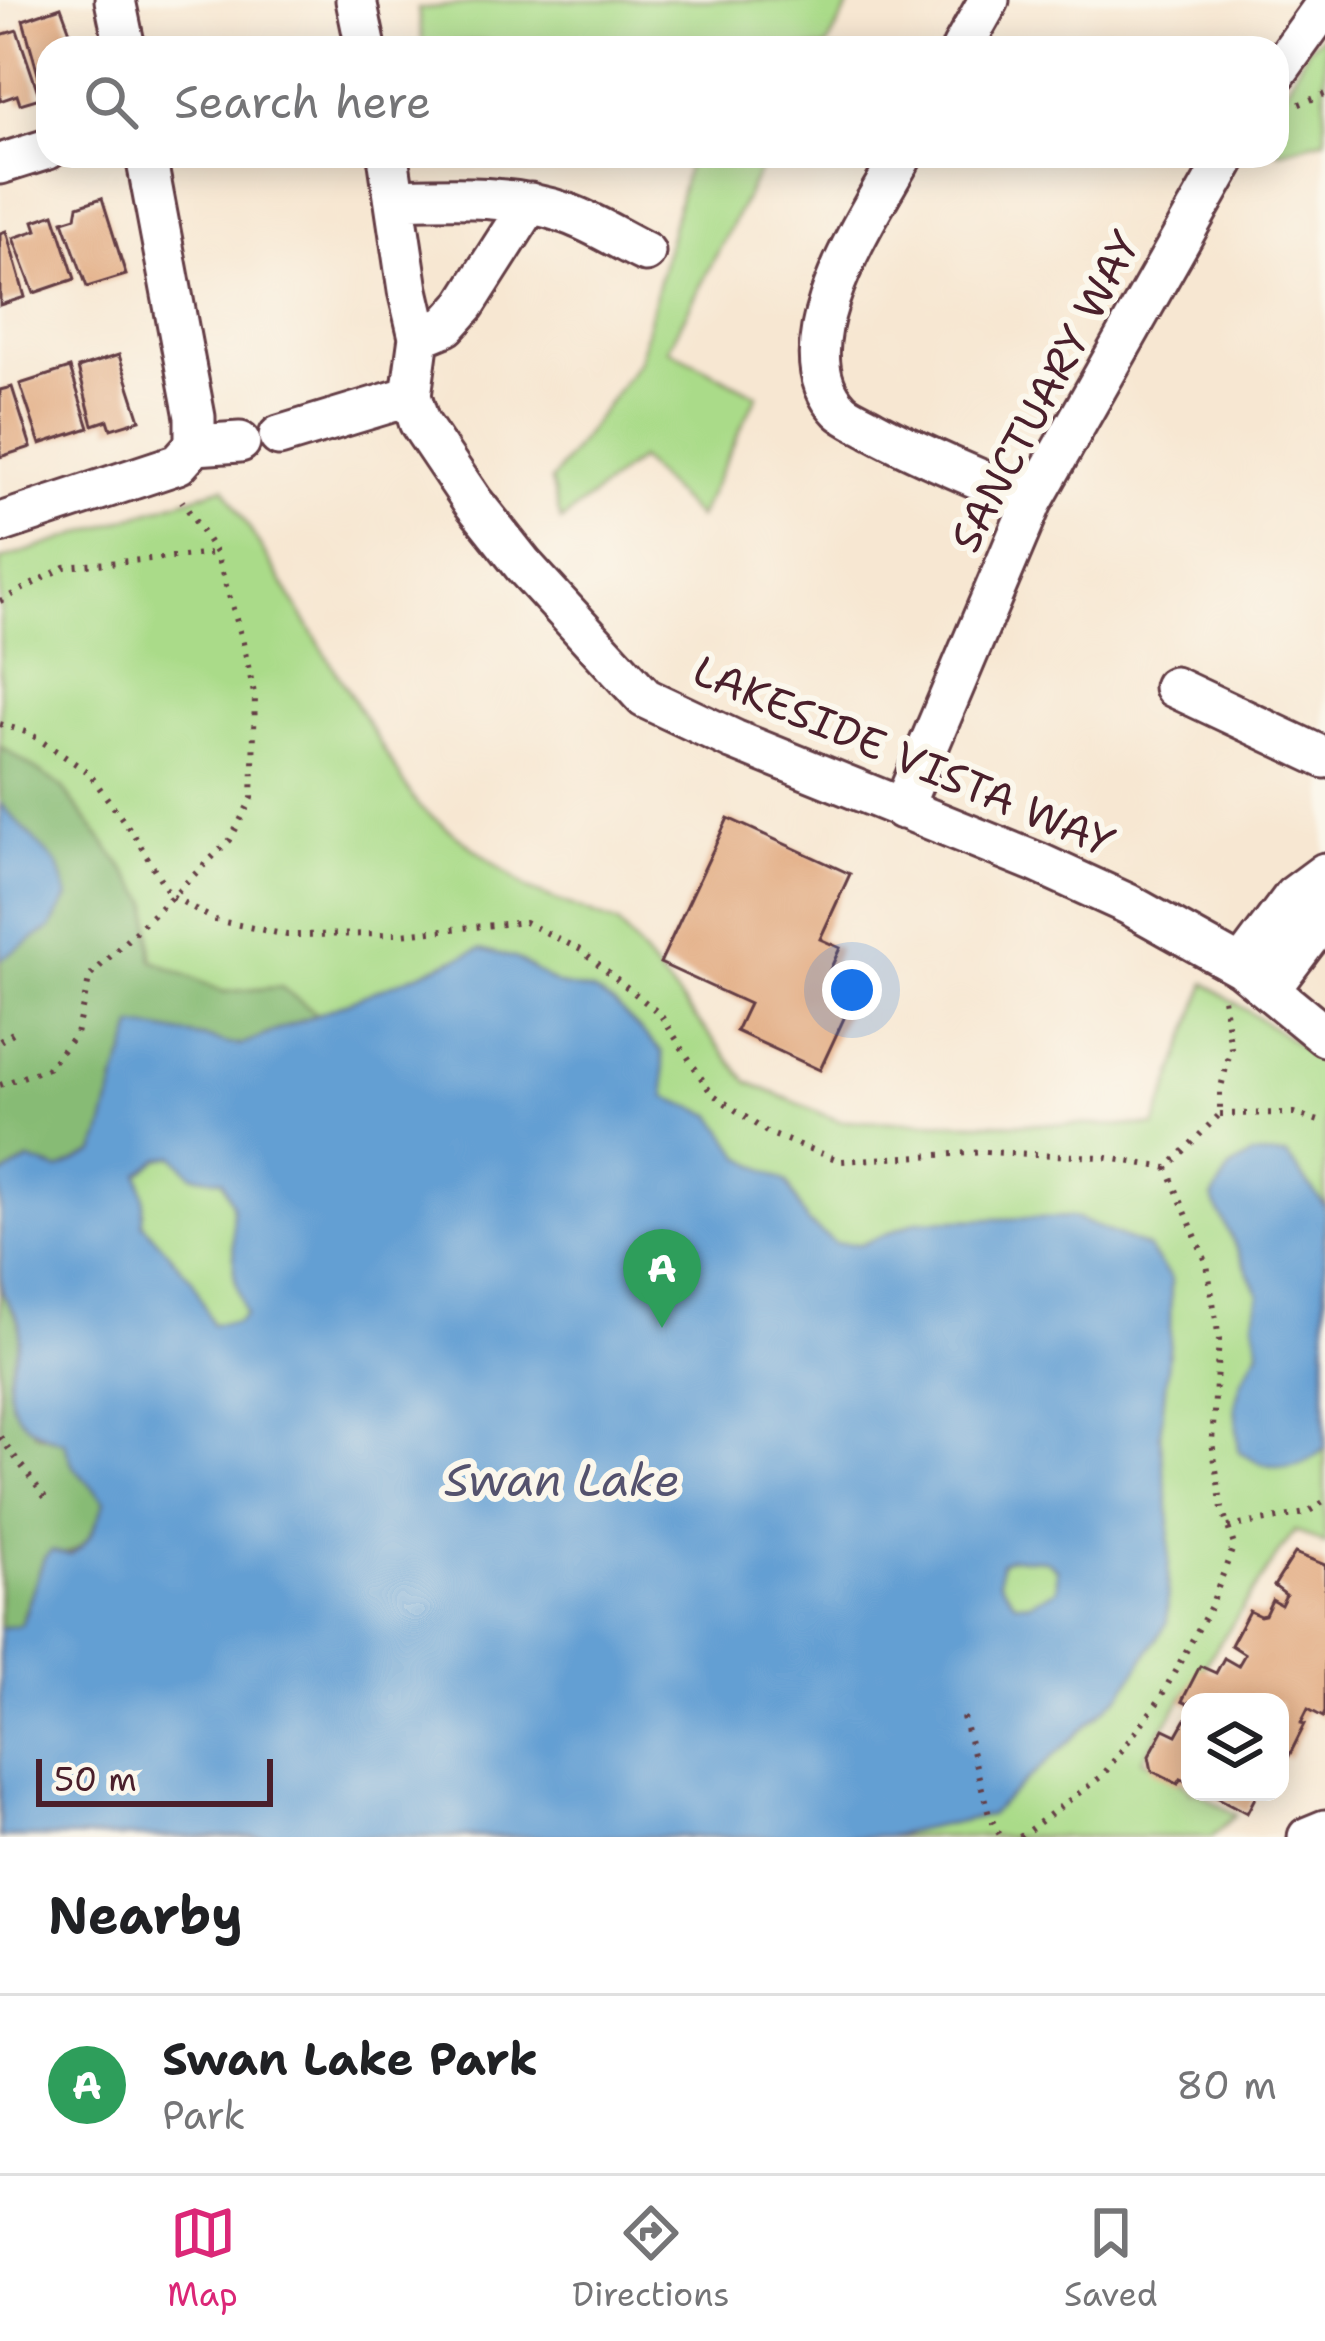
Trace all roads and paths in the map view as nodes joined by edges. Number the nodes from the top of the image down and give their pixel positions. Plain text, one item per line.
1 (115, 0) edge
2 (356, 0) edge
3 (988, 0) edge
4 (1325, 5) edge
5 (122, 36) edge
6 (364, 36) edge
7 (968, 36) edge
8 (1289, 55) edge
9 (1325, 94) edge
10 (1289, 108) edge
11 (36, 153) edge
12 (0, 164) edge
13 (148, 168) edge
14 (390, 168) edge
15 (895, 168) edge
16 (1221, 168) edge
17 (396, 200) junction
18 (530, 202) junction
19 (645, 253) dead end
20 (419, 337) junction
21 (411, 396) junction
22 (182, 456) junction
23 (1032, 502) junction
24 (0, 523) edge
25 (215, 554) junction
26 (0, 602) edge
27 (1174, 687) dead end
28 (0, 724) edge
29 (1325, 758) edge
30 (902, 809) junction
31 (1325, 873) edge
32 (170, 895) junction
33 (1325, 916) edge
34 (1242, 970) junction
35 (16, 1031) dead end
36 (1325, 1036) edge
37 (0, 1041) edge
38 (0, 1085) edge
39 (1220, 1114) junction
40 (1325, 1123) edge
41 (1166, 1168) junction
42 (0, 1437) edge
43 (47, 1500) dead end
44 (1325, 1501) edge
45 (1228, 1527) junction
46 (963, 1717) dead end
47 (1325, 1830) edge
48 (1001, 1837) edge
49 (1020, 1837) edge
50 (1308, 1837) edge

1 - 5 street
2 - 6 street
3 - 7 street
4 - 8 street
9 - 10 path
11 - 12 street
13 - 22 street
14 - 17 street
15 - 23 street
16 - 23 street, SANCTUARY WAY
17 - 18 street
17 - 20 street
18 - 19 street
18 - 20 street
20 - 21 street
21 - 22 street
21 - 30 street, LAKESIDE VISTA WAY
22 - 24 street
22 - 25 path
23 - 30 street, SANCTUARY WAY
25 - 26 path
25 - 32 path
27 - 29 street
28 - 32 path
30 - 34 street, LAKESIDE VISTA WAY
31 - 34 street
32 - 38 path
32 - 41 path
33 - 34 street
34 - 36 street, LAKESIDE VISTA WAY
34 - 39 path
35 - 37 path
39 - 40 path
39 - 41 path
41 - 45 path
42 - 43 path
44 - 45 path
45 - 49 path
46 - 48 path
47 - 50 street

